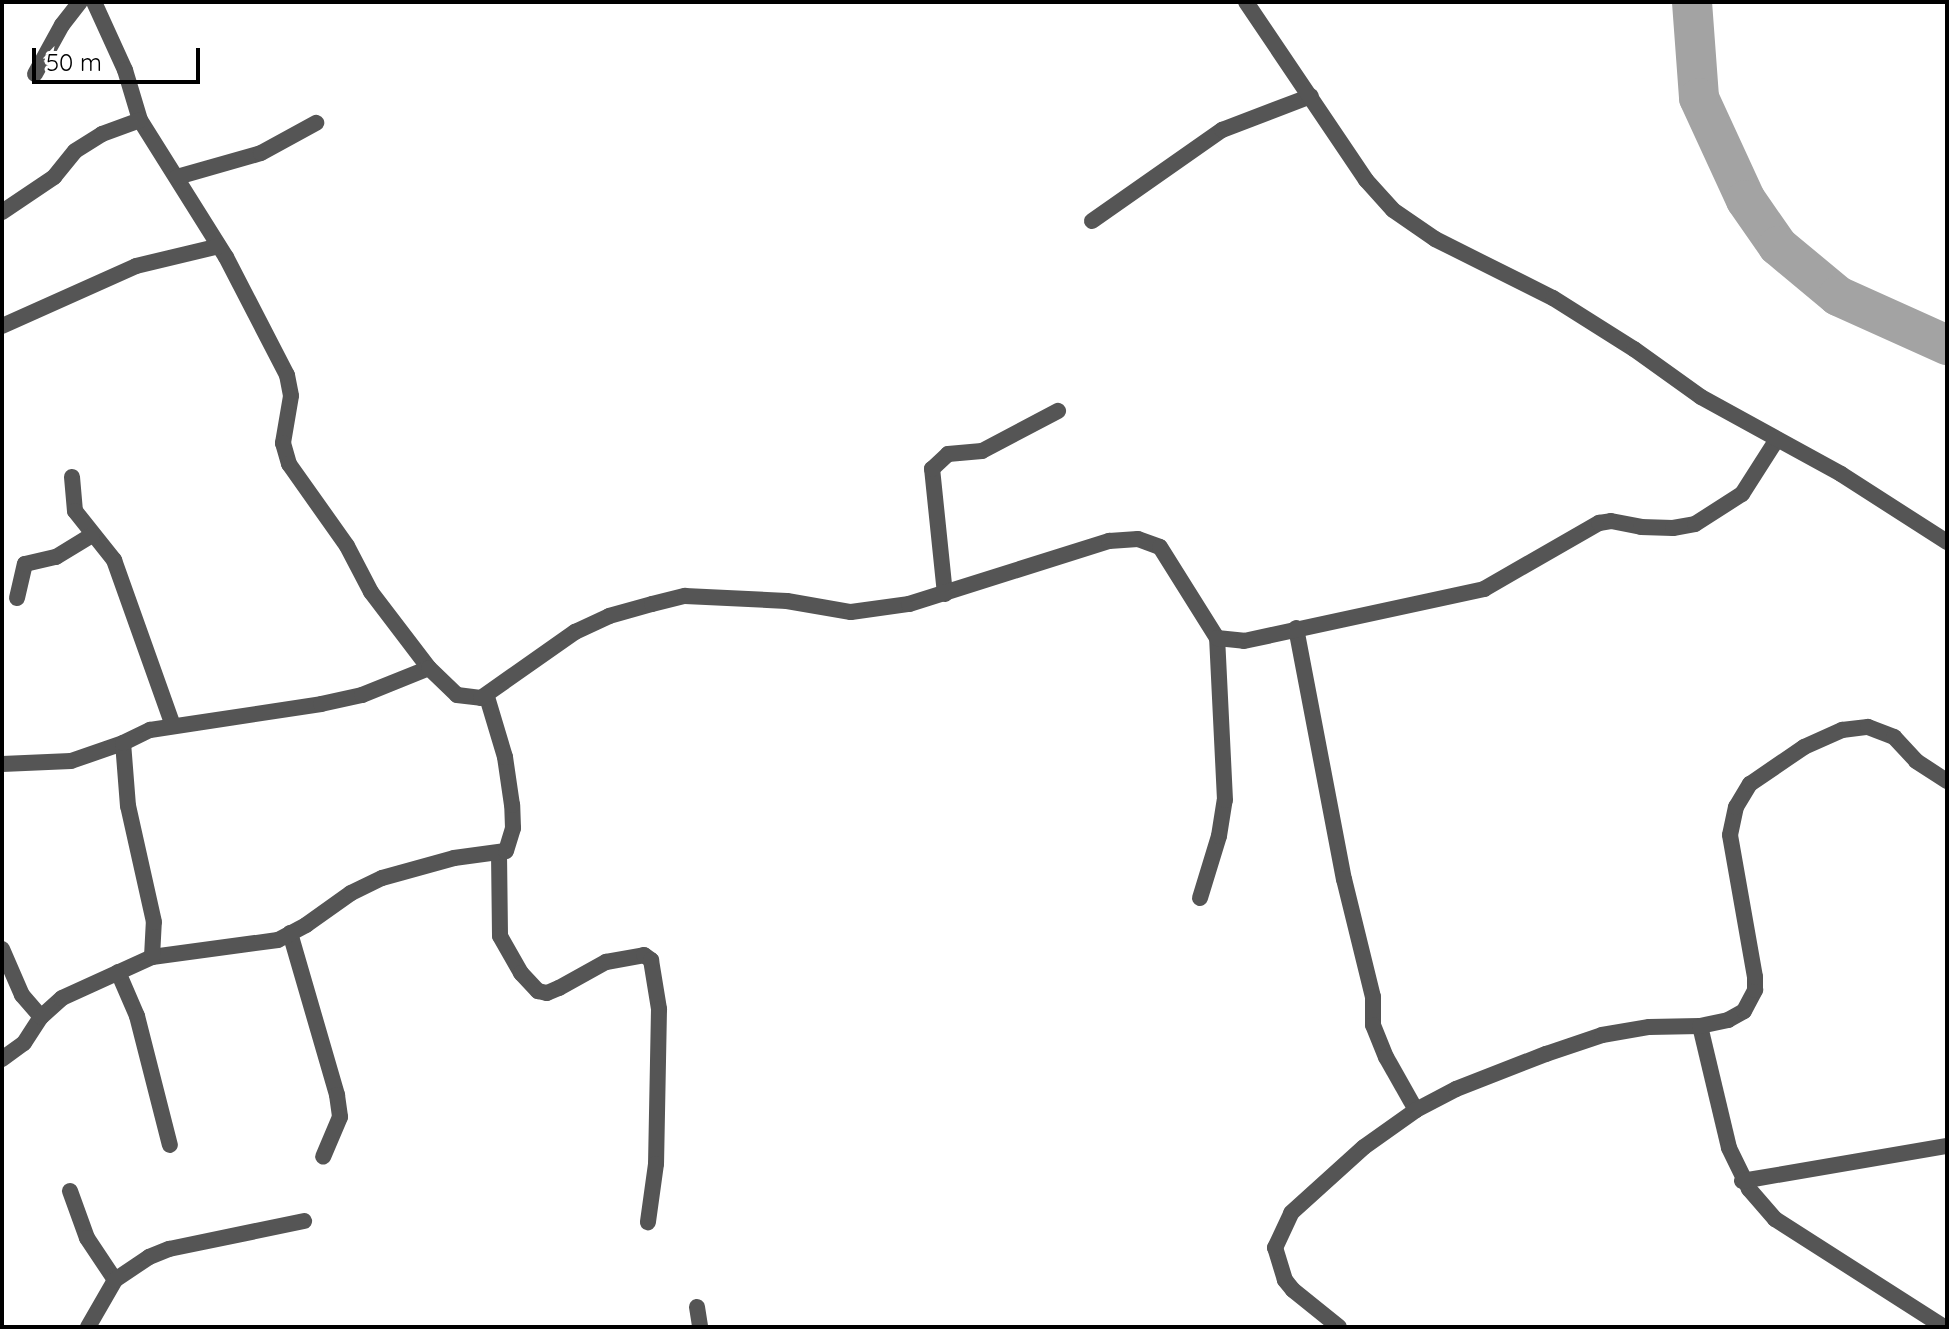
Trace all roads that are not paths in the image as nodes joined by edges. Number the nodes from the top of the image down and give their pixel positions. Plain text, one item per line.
1 (80, 2) edge
2 (94, 2) edge
3 (1246, 2) edge
4 (35, 74) dead end
5 (1311, 96) junction
6 (140, 120) junction
7 (316, 123) dead end
8 (177, 177) junction
9 (2, 212) edge
10 (1092, 221) dead end
11 (219, 246) junction
12 (2, 326) edge
13 (1058, 411) dead end
14 (1777, 439) junction
15 (72, 477) dead end
16 (92, 535) junction
17 (1947, 542) edge
18 (945, 594) junction
19 (17, 598) dead end
20 (1296, 628) junction
21 (1217, 638) junction
22 (429, 668) junction
23 (487, 697) junction
24 (173, 726) junction
25 (123, 743) junction
26 (2, 764) edge
27 (1947, 781) edge
28 (499, 853) junction
29 (1200, 898) dead end
30 (290, 933) junction
31 (2, 949) edge
32 (152, 957) junction
33 (118, 972) junction
34 (41, 1017) junction
35 (1700, 1026) junction
36 (2, 1059) edge
37 (1416, 1110) junction
38 (170, 1145) dead end
39 (1947, 1146) edge
40 (323, 1157) dead end
41 (1742, 1181) junction
42 (70, 1191) dead end
43 (304, 1221) dead end
44 (648, 1222) dead end
45 (115, 1280) junction
46 (697, 1307) dead end
47 (88, 1327) edge
48 (700, 1327) edge
49 (1339, 1327) edge
50 (1944, 1327) edge

1 - 4 street
2 - 6 street
3 - 5 street
5 - 10 street
5 - 14 street
6 - 8 street
6 - 9 street
7 - 8 street
8 - 11 street
11 - 12 street
11 - 22 street
13 - 18 street
14 - 17 street
14 - 20 street
15 - 16 street
16 - 19 street
16 - 24 street
18 - 21 street
18 - 23 street
20 - 21 street
20 - 37 street
21 - 29 street
22 - 23 street
22 - 24 street
23 - 28 street
24 - 25 street
25 - 26 street
25 - 32 street
27 - 35 street
28 - 30 street
28 - 44 street
30 - 32 street
30 - 40 street
31 - 34 street
32 - 33 street
33 - 34 street
33 - 38 street
34 - 36 street
35 - 37 street
35 - 41 street
37 - 49 street
39 - 41 street
41 - 50 street
42 - 45 street
43 - 45 street
45 - 47 street
46 - 48 street

